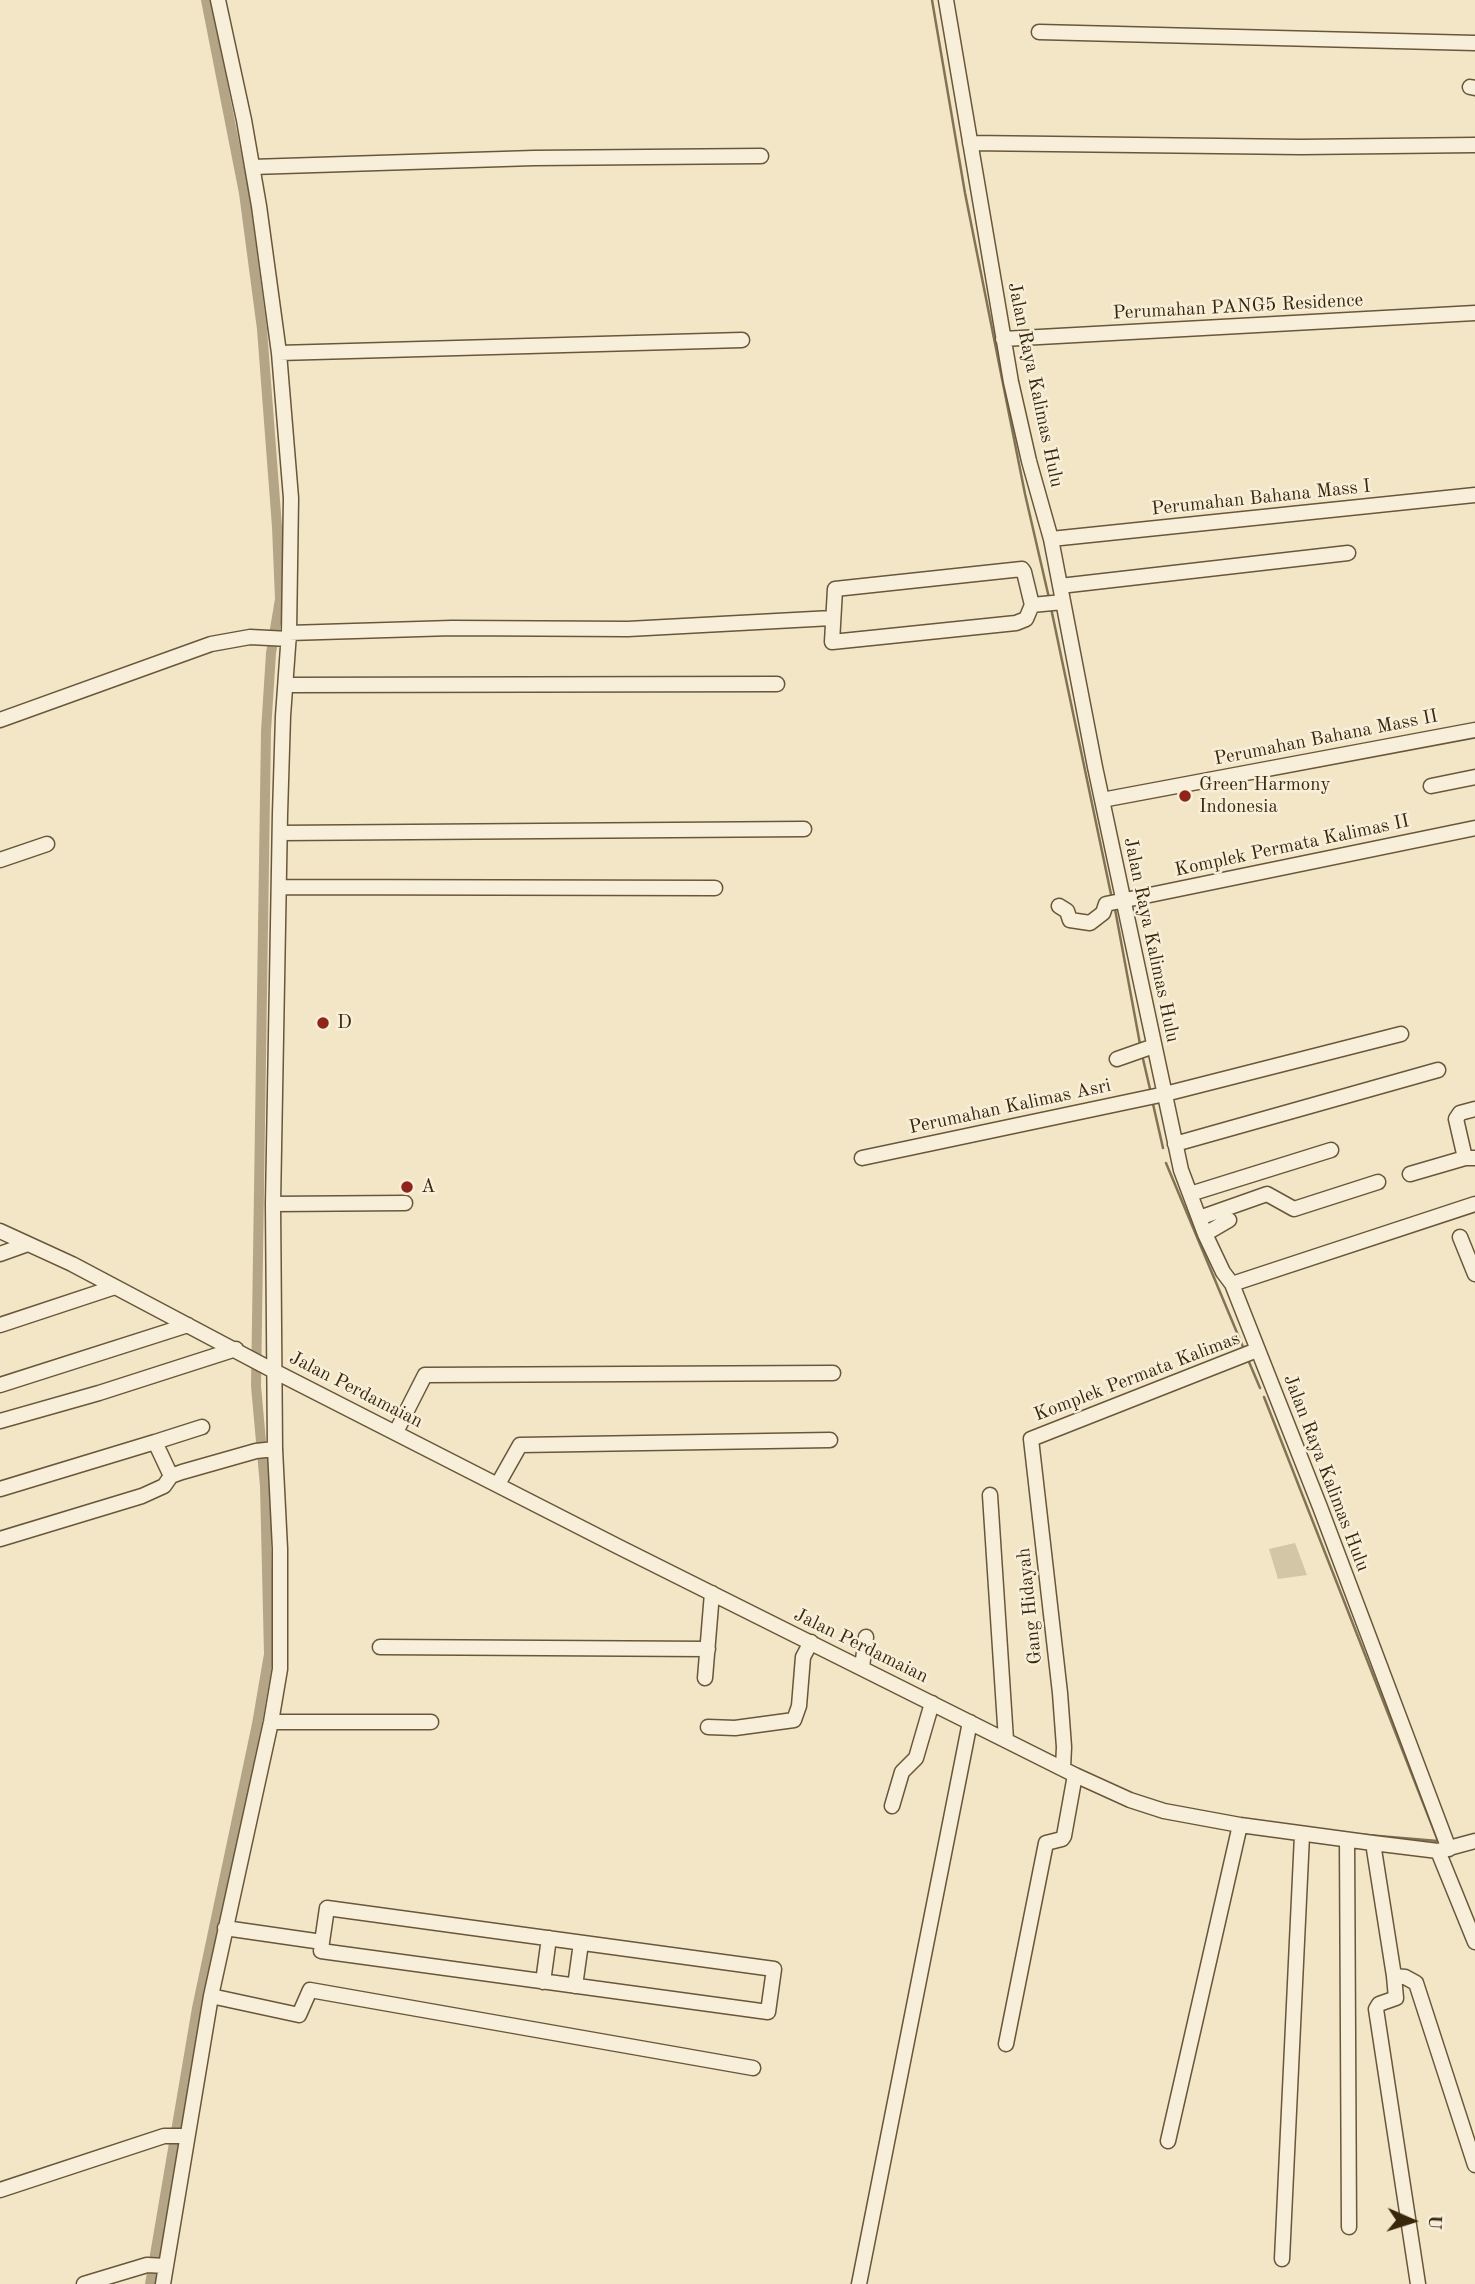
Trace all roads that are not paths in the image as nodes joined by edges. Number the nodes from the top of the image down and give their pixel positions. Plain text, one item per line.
1 (218, 0) edge
2 (946, 0) edge
3 (1039, 32) dead end
4 (1475, 43) edge
5 (970, 144) junction
6 (1475, 145) edge
7 (761, 156) dead end
8 (252, 167) junction
9 (1475, 313) edge
10 (1003, 339) junction
11 (742, 340) dead end
12 (279, 353) junction
13 (1475, 495) edge
14 (1051, 540) junction
15 (1348, 552) dead end
16 (1060, 586) junction
17 (1049, 603) junction
18 (832, 618) junction
19 (287, 636) junction
20 (777, 684) dead end
21 (286, 685) junction
22 (0, 720) edge
23 (1475, 730) edge
24 (1475, 777) edge
25 (1431, 786) dead end
26 (1102, 800) junction
27 (1475, 828) edge
28 (804, 829) dead end
29 (280, 833) junction
30 (47, 844) dead end
31 (0, 860) edge
32 (279, 887) junction
33 (715, 888) dead end
34 (1117, 902) junction
35 (1059, 906) dead end
36 (1401, 1034) dead end
37 (1154, 1046) junction
38 (1117, 1059) dead end
39 (1438, 1070) dead end
40 (1165, 1094) junction
41 (1475, 1109) edge
42 (1175, 1144) junction
43 (1331, 1150) dead end
44 (862, 1158) dead end
45 (1470, 1158) edge
46 (1410, 1174) dead end
47 (1378, 1182) dead end
48 (1190, 1194) junction
49 (405, 1203) dead end
50 (273, 1204) junction
51 (1475, 1204) edge
52 (1199, 1218) junction
53 (1229, 1220) dead end
54 (0, 1231) edge
55 (1205, 1234) junction
56 (1460, 1237) dead end
57 (28, 1244) junction
58 (0, 1254) edge
59 (1475, 1273) edge
60 (1232, 1284) junction
61 (115, 1287) junction
62 (0, 1325) edge
63 (188, 1325) junction
64 (236, 1349) junction
65 (1257, 1350) junction
66 (263, 1364) junction
67 (833, 1373) dead end
68 (0, 1385) edge
69 (0, 1422) edge
70 (202, 1427) dead end
71 (396, 1432) junction
72 (1031, 1439) joint
73 (830, 1440) dead end
74 (155, 1441) junction
75 (265, 1450) junction
76 (171, 1476) junction
77 (498, 1484) junction
78 (0, 1489) edge
79 (990, 1495) dead end
80 (0, 1539) edge
81 (712, 1593) junction
82 (866, 1637) dead end
83 (811, 1642) junction
84 (380, 1647) dead end
85 (708, 1649) junction
86 (862, 1667) junction
87 (705, 1678) dead end
88 (932, 1703) junction
89 (271, 1722) junction
90 (430, 1722) dead end
91 (970, 1722) junction
92 (708, 1727) dead end
93 (1006, 1740) junction
94 (1069, 1772) junction
95 (892, 1806) dead end
96 (1240, 1825) junction
97 (1303, 1835) junction
98 (1347, 1840) junction
99 (1475, 1840) edge
100 (1373, 1843) junction
101 (1444, 1850) junction
102 (225, 1928) junction
103 (549, 1938) junction
104 (322, 1942) junction
105 (1475, 1942) edge
106 (580, 1943) junction
107 (1394, 1976) junction
108 (543, 1982) junction
109 (575, 1986) junction
110 (211, 1996) junction
111 (1006, 2045) dead end
112 (753, 2068) dead end
113 (176, 2136) junction
114 (1168, 2141) dead end
115 (1475, 2165) edge
116 (0, 2190) edge
117 (1349, 2227) dead end
118 (1282, 2259) dead end
119 (157, 2265) junction
120 (84, 2284) edge
121 (163, 2284) edge
122 (859, 2284) edge
123 (1418, 2284) edge

1 - 8 street
2 - 5 street, Jalan Raya Kalimas Hulu
3 - 4 street
5 - 6 street
5 - 10 street, Jalan Raya Kalimas Hulu
7 - 8 street
8 - 12 street
9 - 10 street, Perumahan PANG5 Residence
10 - 14 street, Jalan Raya Kalimas Hulu
11 - 12 street
12 - 19 street
13 - 14 street, Perumahan Bahana Mass I
14 - 16 street, Jalan Raya Kalimas Hulu
15 - 16 street
16 - 17 street, Jalan Raya Kalimas Hulu
17 - 18 street
17 - 18 street
17 - 26 street, Jalan Raya Kalimas Hulu
18 - 19 street
19 - 21 street
19 - 22 street
20 - 21 street
21 - 29 street
23 - 26 street, Perumahan Bahana Mass II
24 - 25 street
26 - 34 street, Jalan Raya Kalimas Hulu
27 - 34 street, Komplek Permata Kalimas II
28 - 29 street
29 - 32 street
30 - 31 street
32 - 33 street
32 - 50 street
34 - 35 street
34 - 37 street, Jalan Raya Kalimas Hulu
36 - 40 street, Perumahan Kalimas Asri
37 - 38 street
37 - 40 street, Jalan Raya Kalimas Hulu
39 - 42 street
40 - 42 street, Jalan Raya Kalimas Hulu
40 - 44 street, Perumahan Kalimas Asri
41 - 45 street
42 - 48 street, Jalan Raya Kalimas Hulu
43 - 48 street
45 - 46 street
47 - 52 street
48 - 52 street, Jalan Raya Kalimas Hulu
49 - 50 street
50 - 66 street
51 - 60 street
52 - 55 street, Jalan Raya Kalimas Hulu
53 - 55 street
54 - 57 street, Jalan Perdamaian
55 - 60 street, Jalan Raya Kalimas Hulu
56 - 59 street
57 - 58 street
57 - 61 street, Jalan Perdamaian
60 - 65 street, Jalan Raya Kalimas Hulu
61 - 62 street
61 - 63 street, Jalan Perdamaian
63 - 64 street, Jalan Perdamaian
63 - 68 street
64 - 66 street, Jalan Perdamaian
64 - 69 street
65 - 72 street, Komplek Permata Kalimas
65 - 101 street, Jalan Raya Kalimas Hulu
66 - 71 street, Jalan Perdamaian
66 - 75 street
67 - 71 street
70 - 74 street
71 - 77 street, Jalan Perdamaian
72 - 94 street, Gang Hidayah
73 - 77 street
74 - 76 street
74 - 78 street
75 - 76 street
75 - 89 street
76 - 80 street
77 - 81 street, Jalan Perdamaian
79 - 93 street
81 - 83 street, Jalan Perdamaian
81 - 85 street
82 - 86 street
83 - 86 street, Jalan Perdamaian
83 - 92 street
84 - 85 street
85 - 87 street
86 - 88 street, Jalan Perdamaian
88 - 91 street, Jalan Perdamaian
88 - 95 street
89 - 90 street
89 - 102 street
91 - 93 street, Jalan Perdamaian
91 - 122 street
93 - 94 street, Jalan Perdamaian
94 - 96 street, Jalan Perdamaian
94 - 111 street, Gang Hidayah
96 - 97 street, Jalan Perdamaian
96 - 114 street
97 - 98 street, Jalan Perdamaian
97 - 118 street
98 - 100 street, Jalan Perdamaian
98 - 117 street
99 - 101 street, Jalan Perdamaian
100 - 101 street, Jalan Perdamaian
100 - 107 street
101 - 105 street, Jalan Raya Kalimas Hulu
102 - 104 street
102 - 110 street
103 - 104 street
103 - 106 street
103 - 108 street
104 - 108 street
106 - 109 street
106 - 109 street
107 - 115 street
107 - 123 street
108 - 109 street
110 - 112 street
110 - 113 street
113 - 116 street
113 - 119 street
119 - 120 street
119 - 121 street

